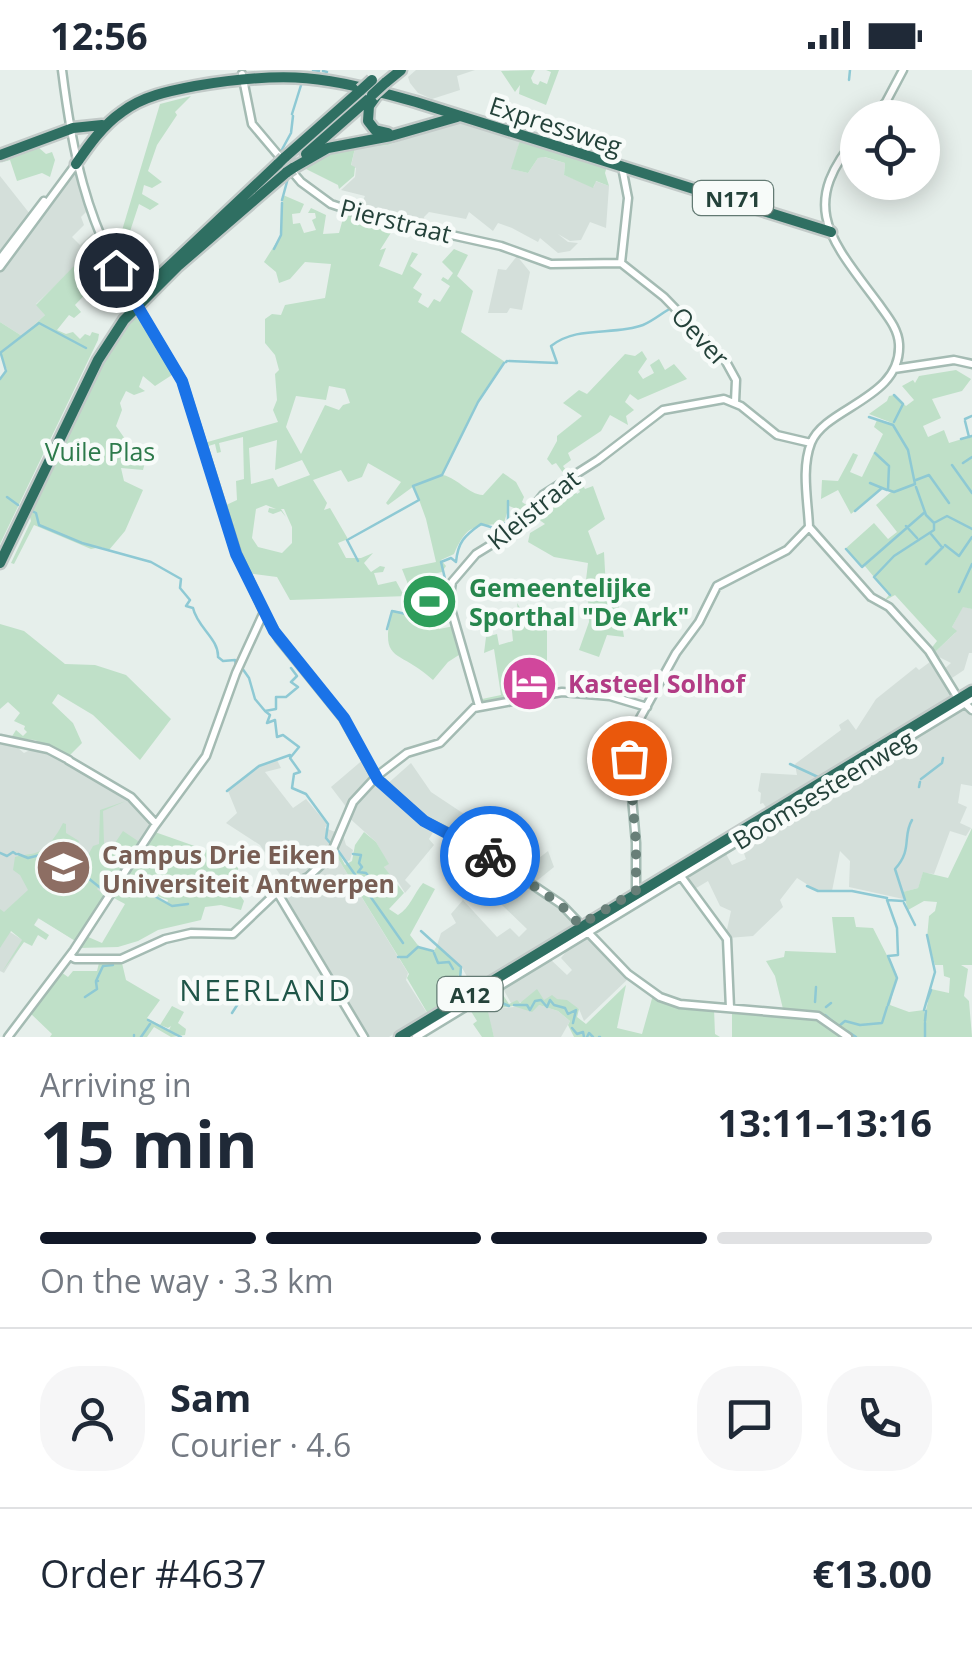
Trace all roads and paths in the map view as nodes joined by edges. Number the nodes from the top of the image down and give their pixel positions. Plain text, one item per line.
1 (62, 70) edge
2 (383, 70) edge
3 (401, 70) edge
4 (903, 70) edge
5 (290, 71) edge
6 (321, 72) edge
7 (243, 76) junction
8 (367, 85) edge
9 (888, 100) edge
10 (424, 106) junction
11 (446, 112) junction
12 (98, 126) junction
13 (69, 129) junction
14 (0, 156) edge
15 (840, 157) edge
16 (76, 160) junction
17 (616, 164) junction
18 (287, 167) junction
19 (35, 216) junction
20 (831, 232) junction
21 (0, 259) edge
22 (622, 263) junction
23 (0, 267) edge
24 (972, 364) edge
25 (896, 366) junction
26 (735, 402) junction
27 (812, 442) junction
28 (808, 528) junction
29 (0, 552) edge
30 (0, 563) edge
31 (263, 614) junction
32 (967, 698) edge
33 (479, 706) junction
34 (947, 706) junction
35 (647, 707) junction
36 (934, 710) junction
37 (0, 740) edge
38 (376, 777) junction
39 (816, 794) junction
40 (800, 798) junction
41 (759, 818) junction
42 (156, 824) junction
43 (711, 858) junction
44 (696, 861) junction
45 (678, 871) junction
46 (657, 880) junction
47 (277, 892) junction
48 (652, 894) junction
49 (633, 896) junction
50 (584, 928) junction
51 (563, 937) junction
52 (69, 956) junction
53 (730, 1008) junction
54 (845, 1035) edge
55 (8, 1037) edge
56 (364, 1037) edge
57 (400, 1037) edge
58 (416, 1037) edge

1 - 13 street
2 - 8 highway
3 - 8 highway
4 - 9 street
5 - 6 highway, Expressweg / N171
5 - 7 highway, Expressweg / N171
6 - 8 highway, Expressweg / N171
7 - 12 highway, Expressweg / N171
7 - 22 street, Pierstraat
8 - 10 highway, Expressweg / N171
8 - 10 highway, Expressweg / N171
8 - 10 highway
8 - 18 highway
10 - 11 highway, Expressweg / N171
11 - 17 highway, Expressweg / N171
11 - 17 highway, Expressweg / N171
11 - 18 highway
12 - 13 highway, N171
12 - 16 highway
13 - 14 highway, N171
13 - 16 street
15 - 20 street
16 - 19 street
16 - 19 street
16 - 31 street, bridge
17 - 20 highway, Expressweg / N171
17 - 20 highway, Expressweg / N171
17 - 22 street
18 - 29 highway
18 - 30 highway
19 - 21 street
19 - 23 street
20 - 25 street
22 - 26 street, Oever
24 - 25 street
25 - 27 street
26 - 27 street, Oever
26 - 33 street, Kleistraat
27 - 28 street
28 - 32 street
28 - 35 street
31 - 38 street
31 - 42 street
32 - 34 highway, A12
32 - 36 street, Boomsesteenweg
32 - 39 street, Boomsesteenweg
32 - 40 highway, A12
33 - 35 street
33 - 38 street
34 - 36 highway
34 - 41 highway, A12
35 - 49 street
36 - 41 street, Boomsesteenweg
37 - 42 street
38 - 47 street
38 - 50 street
39 - 40 highway
39 - 43 street, Boomsesteenweg
40 - 44 highway, A12
41 - 45 highway, A12
42 - 52 street
43 - 44 highway
43 - 45 street, Boomsesteenweg
44 - 45 highway, A12
45 - 46 highway, A12
45 - 48 street, Boomsesteenweg
45 - 49 highway, A12
45 - 53 street
46 - 49 street
46 - 50 highway, A12
47 - 52 street
47 - 56 street
48 - 49 highway
48 - 50 street, Boomsesteenweg
49 - 50 highway, A12
50 - 51 highway, A12
50 - 53 street
50 - 57 highway, A12
50 - 58 street, Boomsesteenweg
51 - 57 highway, A12
51 - 57 street
52 - 55 street
53 - 54 street

